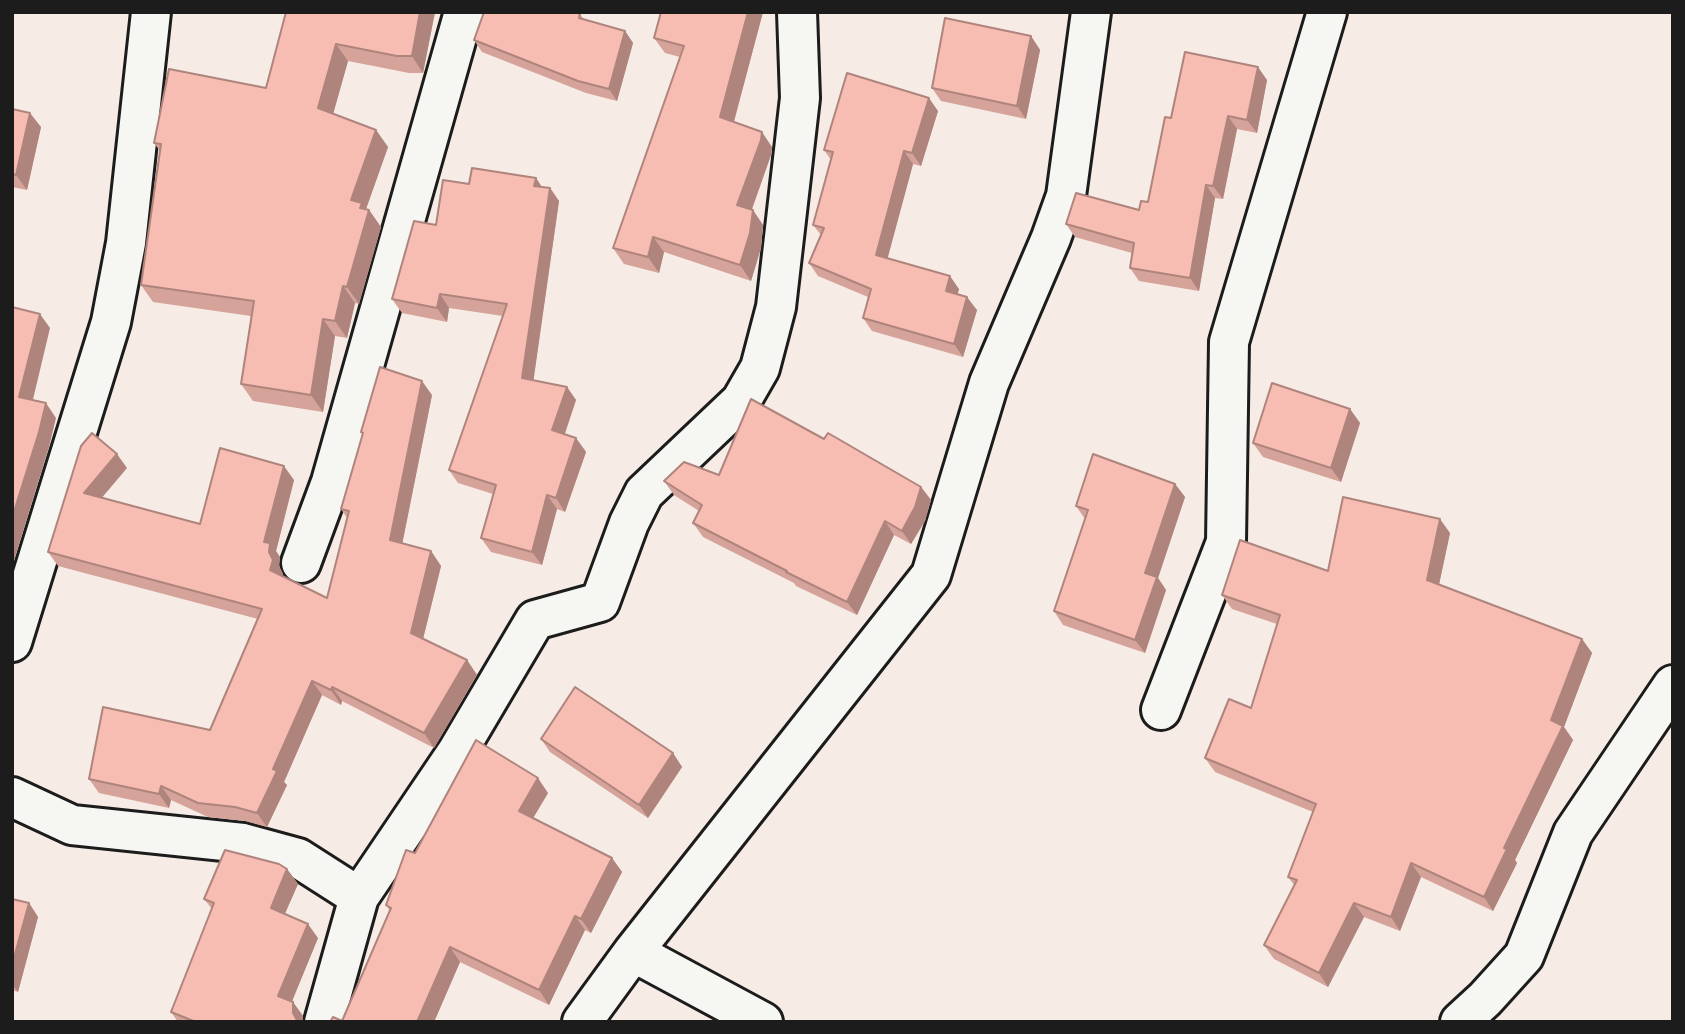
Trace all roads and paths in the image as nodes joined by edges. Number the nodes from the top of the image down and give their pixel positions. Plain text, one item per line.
1 (151, 12) edge
2 (464, 12) edge
3 (797, 12) edge
4 (1091, 12) edge
5 (1327, 12) edge
6 (301, 563) dead end
7 (12, 642) edge
8 (1673, 685) edge
9 (1161, 710) dead end
10 (12, 797) edge
11 (359, 897) junction
12 (633, 952) junction
13 (324, 1022) edge
14 (582, 1022) edge
15 (764, 1022) edge
16 (1460, 1022) edge

1 - 7 street
2 - 6 street
3 - 11 street
4 - 12 street
5 - 9 street
8 - 16 street
10 - 11 street
11 - 13 street
12 - 14 street
12 - 15 street

